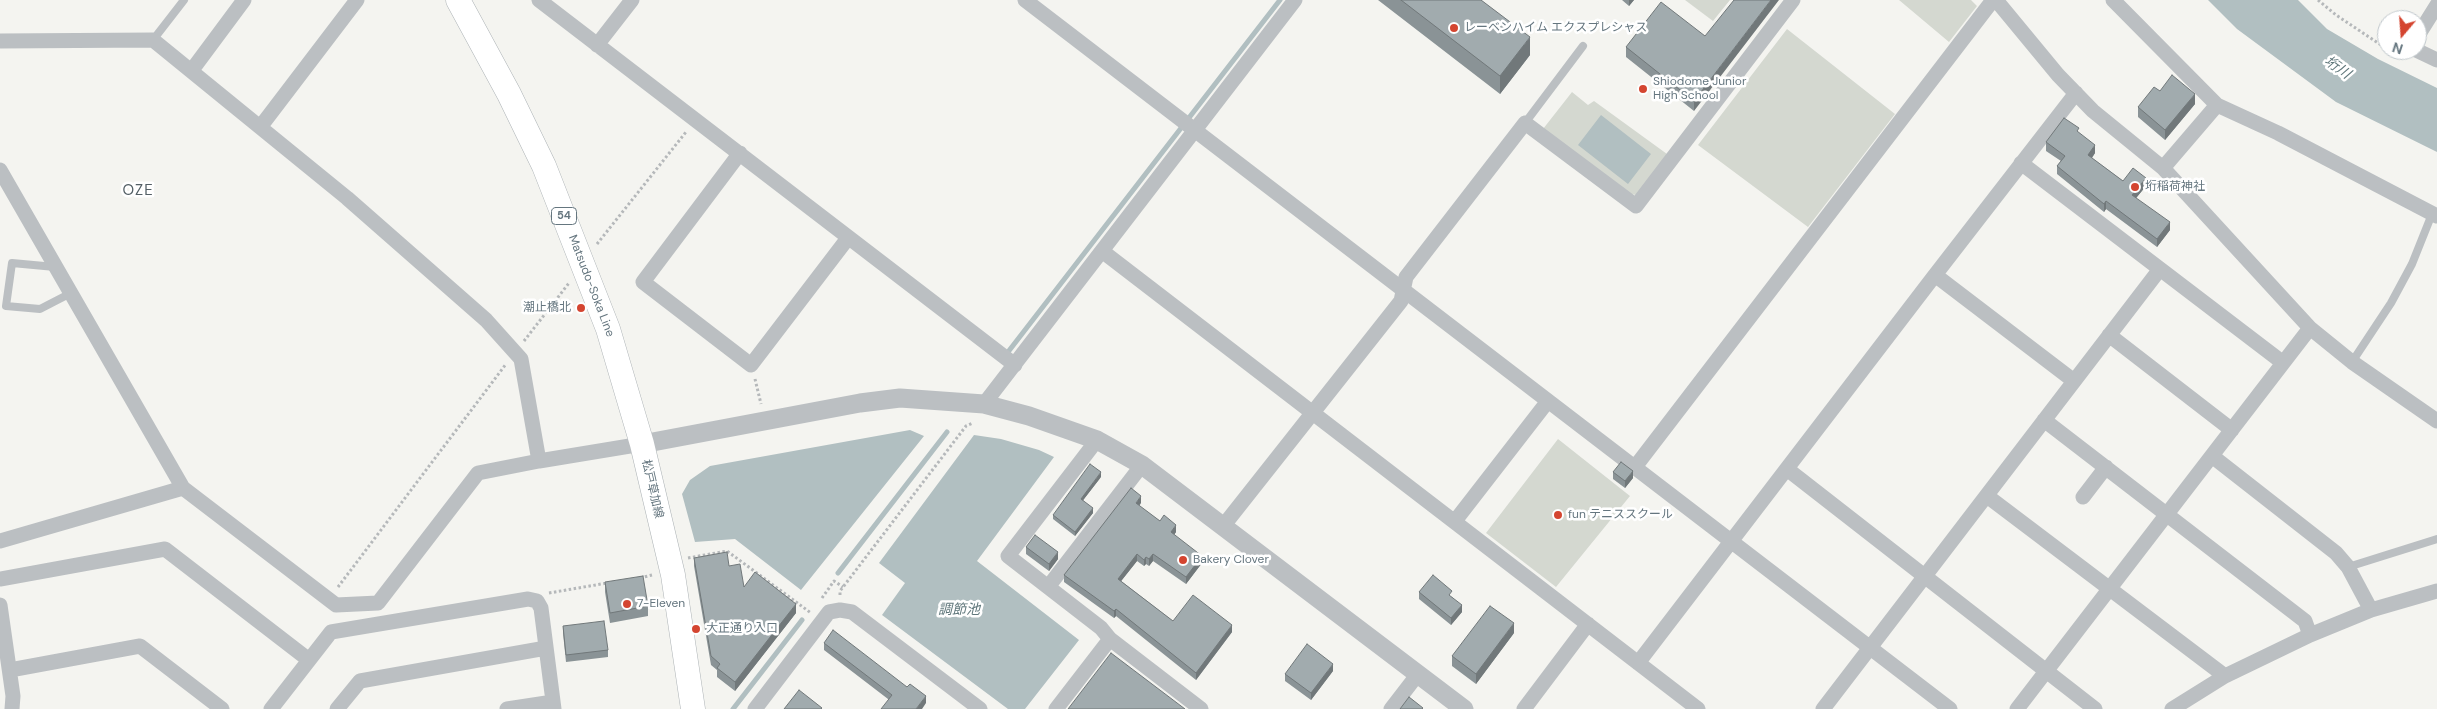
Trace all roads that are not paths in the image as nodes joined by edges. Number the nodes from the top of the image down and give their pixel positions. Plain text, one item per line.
1 (184, 0) edge
2 (244, 0) edge
3 (357, 0) edge
4 (458, 0) edge
5 (539, 0) edge
6 (632, 0) edge
7 (1025, 0) edge
8 (1295, 0) edge
9 (1794, 0) edge
10 (1994, 0) edge
11 (2113, 0) edge
12 (2437, 4) edge
13 (2427, 20) edge
14 (153, 40) junction
15 (0, 41) edge
16 (597, 45) junction
17 (1583, 46) dead end
18 (192, 70) junction
19 (2076, 93) junction
20 (2217, 105) junction
21 (1525, 123) junction
22 (1188, 125) junction
23 (260, 126) junction
24 (740, 153) junction
25 (2021, 162) junction
26 (2163, 168) junction
27 (0, 170) edge
28 (2435, 215) edge
29 (848, 238) junction
30 (1102, 251) junction
31 (55, 267) junction
32 (2160, 269) junction
33 (1935, 275) junction
34 (1403, 290) junction
35 (72, 293) junction
36 (2310, 328) junction
37 (2109, 335) junction
38 (2282, 362) junction
39 (2352, 362) junction
40 (1015, 365) junction
41 (2074, 381) junction
42 (1548, 400) junction
43 (984, 404) junction
44 (1313, 412) junction
45 (2044, 420) junction
46 (2437, 421) edge
47 (2232, 430) junction
48 (1097, 440) junction
49 (642, 444) junction
50 (2212, 456) junction
51 (539, 461) junction
52 (1142, 465) junction
53 (2106, 467) junction
54 (1635, 468) junction
55 (1787, 469) junction
56 (183, 488) junction
57 (1987, 496) junction
58 (2082, 497) dead end
59 (2167, 514) junction
60 (1455, 521) junction
61 (1224, 526) junction
62 (2437, 539) edge
63 (0, 541) edge
64 (1732, 541) junction
65 (2348, 567) junction
66 (1923, 576) junction
67 (0, 579) edge
68 (1048, 587) junction
69 (2110, 589) junction
70 (2437, 590) edge
71 (0, 605) edge
72 (2371, 610) junction
73 (1588, 624) junction
74 (2310, 635) junction
75 (1110, 639) junction
76 (546, 648) junction
77 (1870, 648) junction
78 (309, 660) junction
79 (1638, 663) junction
80 (10, 670) junction
81 (2046, 671) junction
82 (1418, 674) junction
83 (2225, 676) junction
84 (553, 705) edge
85 (2180, 707) edge
86 (12, 709) edge
87 (222, 709) edge
88 (271, 709) edge
89 (337, 709) edge
90 (507, 709) edge
91 (681, 709) edge
92 (693, 709) edge
93 (755, 709) edge
94 (980, 709) edge
95 (1056, 709) edge
96 (1201, 709) edge
97 (1391, 709) edge
98 (1464, 709) edge
99 (1524, 709) edge
100 (1698, 709) edge
101 (1822, 709) edge
102 (1950, 709) edge
103 (2017, 709) edge
104 (2095, 709) edge

1 - 14 lane
2 - 18 street
3 - 23 street
4 - 49 main road, Matsudo-Soka Line / 54
5 - 16 street
6 - 16 street
7 - 22 street
8 - 22 street
9 - 21 street
10 - 19 street
10 - 54 street
11 - 20 street
12 - 13 street
14 - 15 street
14 - 18 street
16 - 24 street
17 - 21 lane
18 - 23 street
19 - 25 street
19 - 26 street
20 - 26 street
20 - 28 street
21 - 34 street
22 - 30 street
22 - 34 street
23 - 51 street
24 - 29 street
24 - 29 street
25 - 32 street
25 - 33 street
26 - 36 street
27 - 31 street
28 - 39 lane
29 - 40 street
30 - 40 street
30 - 44 street
31 - 35 street
31 - 35 lane
32 - 37 street
32 - 38 street
33 - 41 street
33 - 55 street
34 - 42 street
34 - 44 street
35 - 56 street
36 - 38 street
36 - 39 street
37 - 41 street
37 - 47 street
38 - 47 street
39 - 46 street
40 - 43 street
41 - 45 street
42 - 54 street
42 - 60 street
43 - 48 street
43 - 49 street
44 - 60 street
44 - 61 street
45 - 53 street
45 - 57 street
47 - 50 street
48 - 52 street
48 - 68 street
49 - 51 street
49 - 91 main road, 松戸草加線 / 54
49 - 92 main road, 松戸草加線 / 54
50 - 59 street
50 - 65 street
51 - 56 street
52 - 61 street
52 - 68 street
53 - 58 street
53 - 59 street
54 - 64 street
55 - 64 street
55 - 66 street
56 - 63 street
57 - 66 street
57 - 69 street
59 - 69 street
59 - 74 street
60 - 73 street
61 - 82 street
62 - 65 lane
64 - 77 street
64 - 79 street
65 - 72 street
66 - 77 street
66 - 81 street
67 - 78 street
68 - 75 street
69 - 81 street
69 - 83 street
70 - 72 street
71 - 80 street
72 - 74 street
73 - 79 street
73 - 99 street
74 - 83 street
75 - 95 street
75 - 96 street
76 - 78 street
76 - 84 street
76 - 89 street
77 - 101 street
77 - 102 street
78 - 88 street
79 - 100 street
80 - 86 street
80 - 87 street
81 - 103 street
81 - 104 street
82 - 97 street
82 - 98 street
83 - 85 street
84 - 90 street
93 - 94 street

